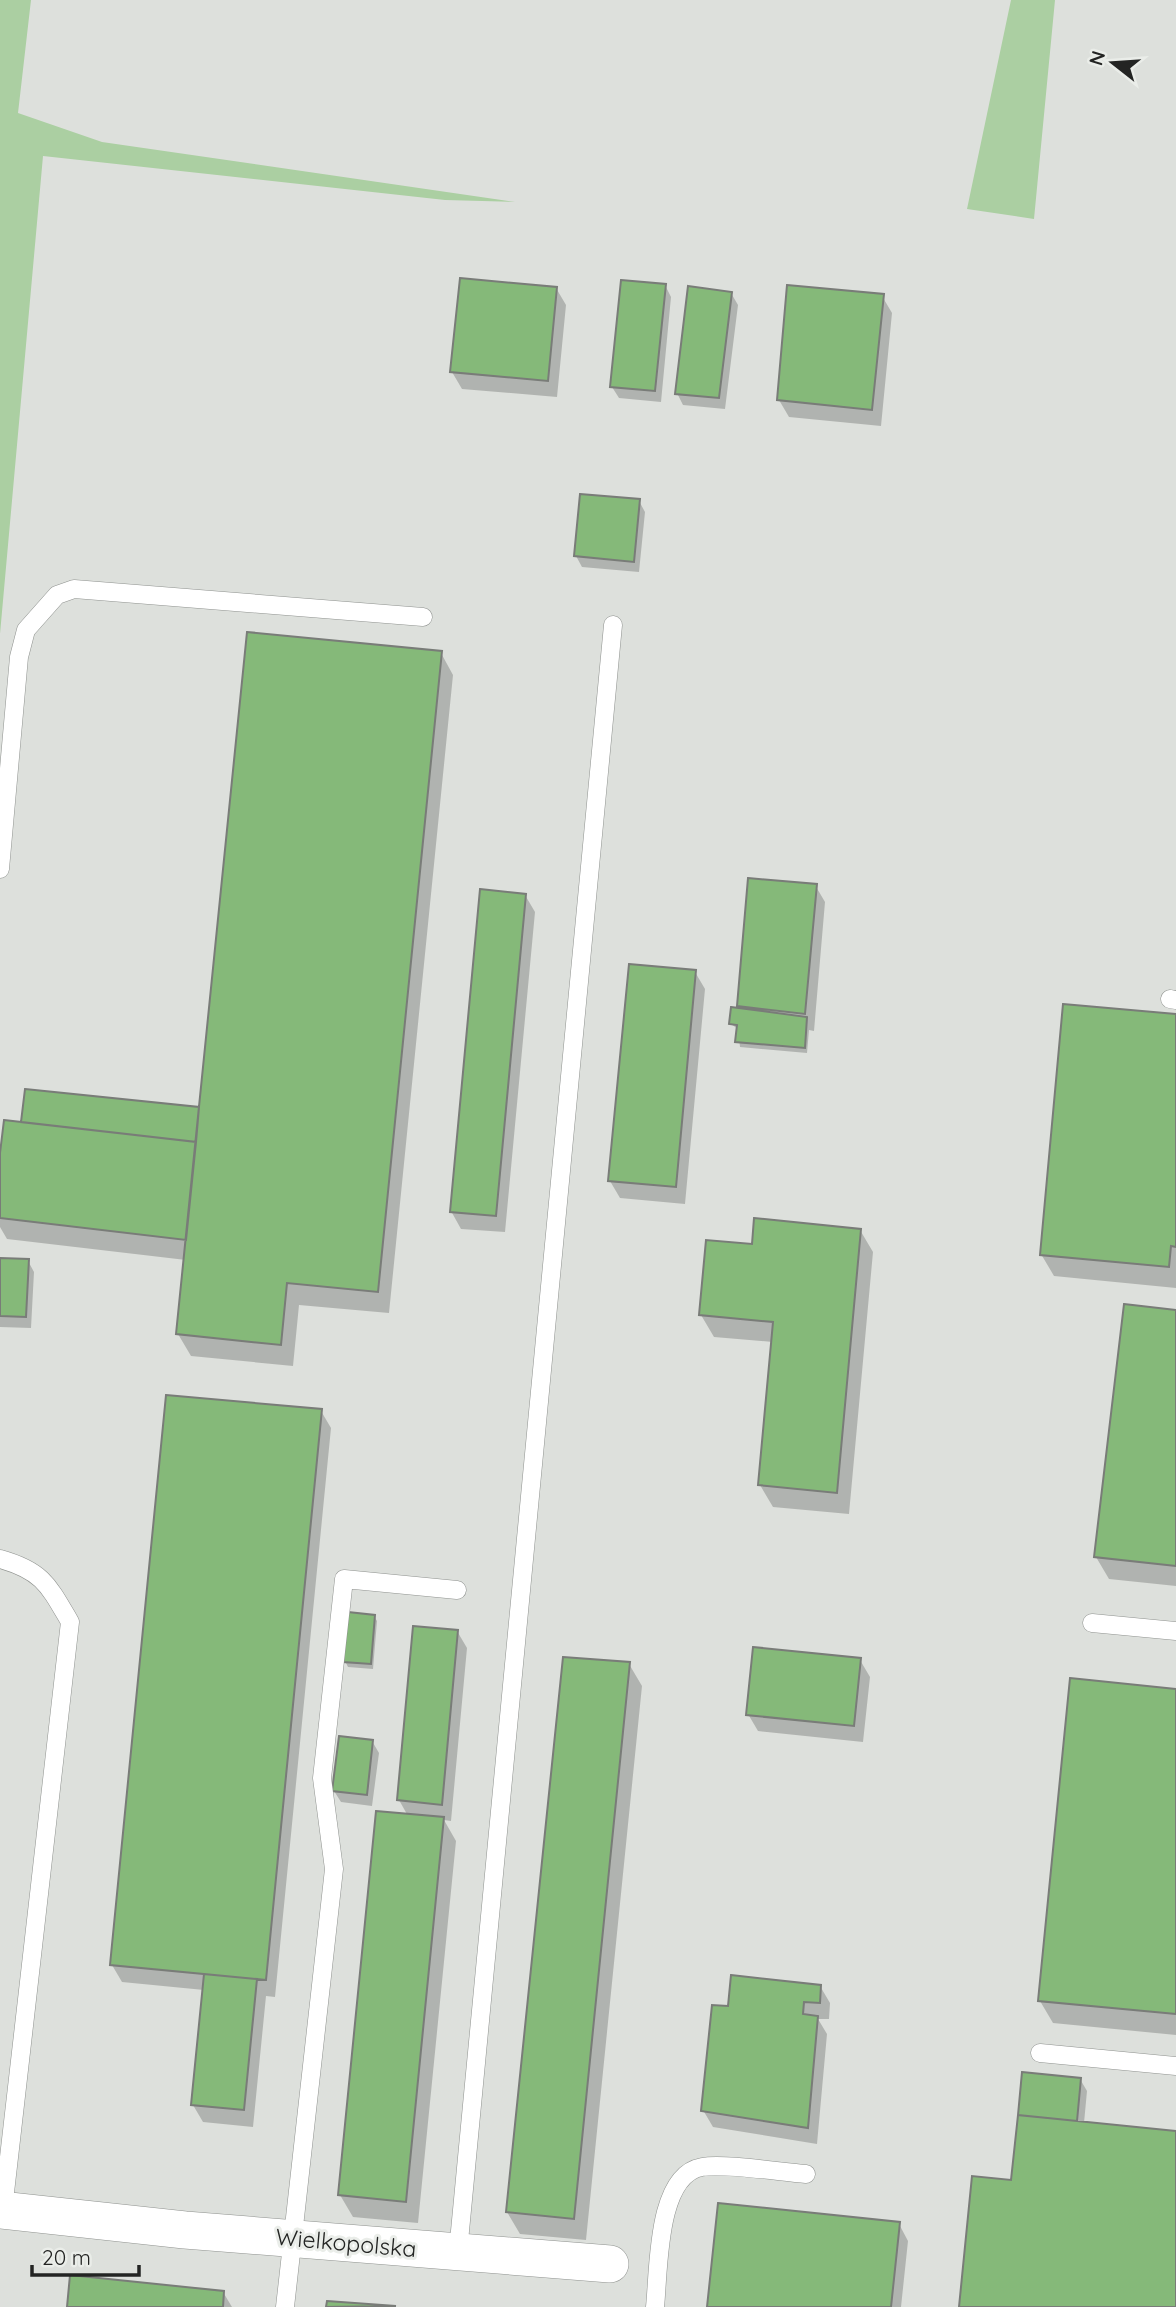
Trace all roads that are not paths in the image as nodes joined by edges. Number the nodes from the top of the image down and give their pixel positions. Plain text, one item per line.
1 (423, 617) dead end
2 (613, 625) dead end
3 (0, 869) edge
4 (0, 1559) edge
5 (457, 1590) dead end
6 (1092, 1623) dead end
7 (1176, 1631) edge
8 (1040, 2053) dead end
9 (1176, 2066) edge
10 (806, 2174) dead end
11 (1, 2210) edge
12 (292, 2239) junction
13 (458, 2252) junction
14 (610, 2264) dead end
15 (285, 2307) edge
16 (655, 2307) edge

1 - 3 lane
2 - 13 lane
4 - 11 lane
5 - 12 lane
6 - 7 lane
8 - 9 lane
10 - 16 lane
11 - 12 street, Wielkopolska
12 - 13 street, Wielkopolska
12 - 15 lane
13 - 14 street, Wielkopolska

